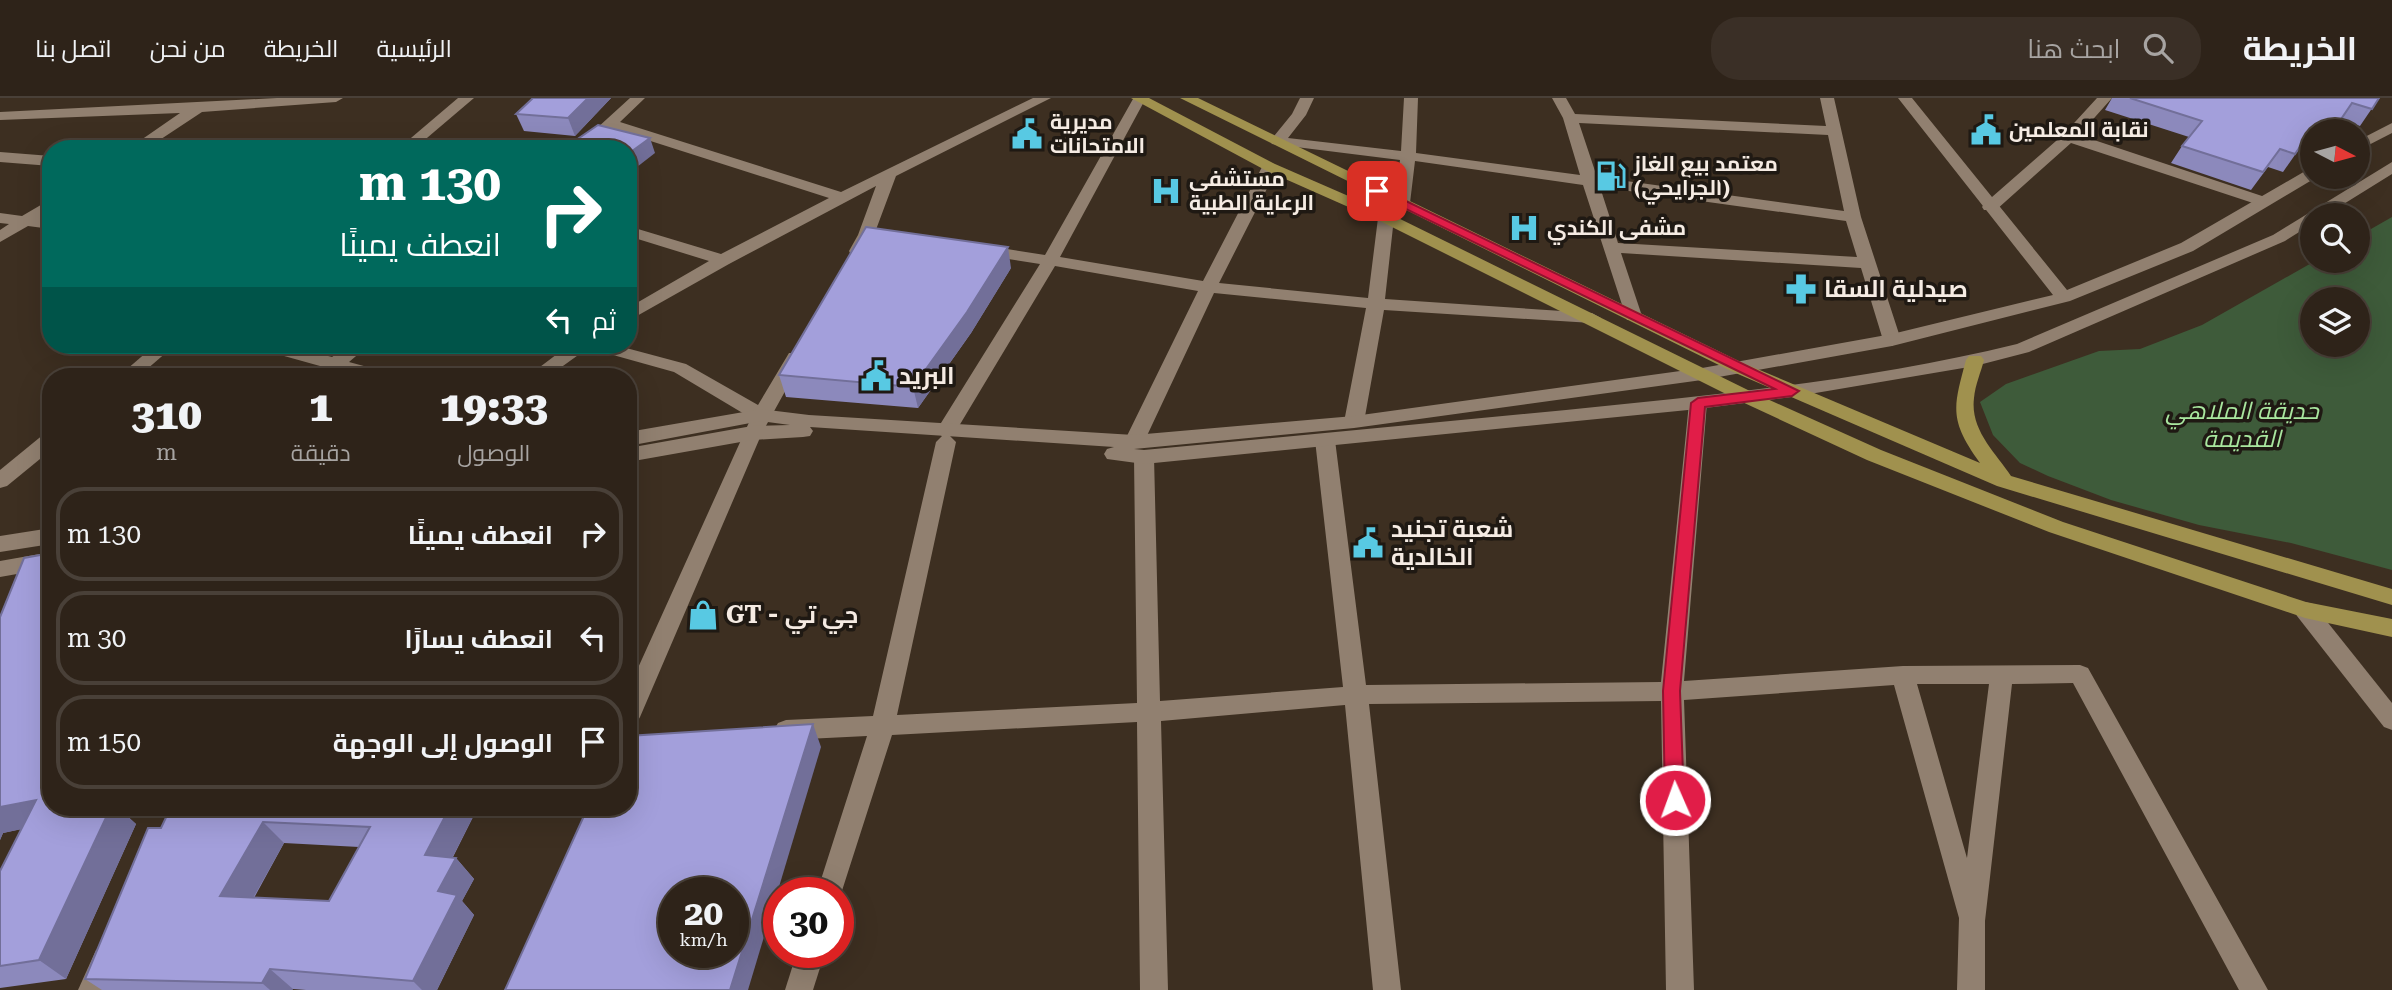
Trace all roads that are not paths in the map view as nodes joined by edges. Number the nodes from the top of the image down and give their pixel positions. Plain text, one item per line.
1 (213, 98) edge
2 (336, 98) edge
3 (467, 98) edge
4 (638, 98) edge
5 (1044, 98) edge
6 (1186, 98) edge
7 (1307, 98) edge
8 (1411, 98) edge
9 (1559, 98) edge
10 (1827, 98) edge
11 (1905, 98) edge
12 (2105, 98) edge
13 (1139, 99) edge
14 (198, 108) junction
15 (0, 116) edge
16 (1570, 118) junction
17 (610, 123) junction
18 (2392, 127) edge
19 (1835, 131) junction
20 (2070, 137) junction
21 (149, 140) edge
22 (416, 140) edge
23 (592, 140) edge
24 (2370, 140) edge
25 (1277, 141) junction
26 (1408, 156) junction
27 (0, 157) edge
28 (42, 160) edge
29 (1270, 167) junction
30 (2392, 167) edge
31 (889, 173) junction
32 (2300, 180) edge
33 (1591, 182) junction
34 (842, 197) junction
35 (2262, 201) junction
36 (1402, 203) junction
37 (2334, 203) edge
38 (1990, 207) junction
39 (42, 210) edge
40 (1853, 217) junction
41 (0, 218) edge
42 (1386, 218) junction
43 (26, 221) junction
44 (42, 223) edge
45 (2300, 224) edge
46 (637, 235) edge
47 (0, 237) edge
48 (959, 247) edge
49 (1613, 248) junction
50 (1051, 259) junction
51 (723, 260) junction
52 (1866, 263) junction
53 (845, 271) edge
54 (1208, 287) junction
55 (2064, 297) junction
56 (1376, 303) junction
57 (637, 311) edge
58 (1633, 316) junction
59 (1591, 317) junction
60 (1892, 340) junction
61 (803, 343) edge
62 (155, 354) edge
63 (286, 354) edge
64 (348, 354) edge
65 (568, 354) edge
66 (628, 354) edge
67 (1975, 360) junction
68 (1737, 367) junction
69 (138, 368) edge
70 (319, 368) edge
71 (330, 368) edge
72 (548, 368) edge
73 (1702, 374) junction
74 (1792, 391) junction
75 (1747, 397) junction
76 (1698, 403) junction
77 (1354, 422) junction
78 (756, 424) junction
79 (946, 437) junction
80 (637, 438) edge
81 (1325, 440) junction
82 (42, 446) edge
83 (1139, 449) junction
84 (637, 453) edge
85 (0, 481) edge
86 (2004, 481) junction
87 (42, 537) edge
88 (0, 544) edge
89 (42, 562) edge
90 (0, 569) edge
91 (2392, 597) edge
92 (2305, 611) junction
93 (2392, 628) edge
94 (2002, 674) junction
95 (1903, 675) junction
96 (1671, 691) junction
97 (1356, 695) junction
98 (637, 696) edge
99 (1149, 712) junction
100 (2392, 720) edge
101 (883, 724) junction
102 (762, 732) edge
103 (835, 877) edge
104 (1972, 921) junction
105 (114, 941) edge
106 (806, 968) edge
107 (92, 990) edge
108 (799, 990) edge
109 (1154, 990) edge
110 (1387, 990) edge
111 (1680, 990) edge
112 (1971, 990) edge
113 (2254, 990) edge

1 - 14 street
2 - 14 street
3 - 22 street
4 - 17 street
5 - 31 street
6 - 25 main road
7 - 25 street
8 - 26 street
9 - 16 street
10 - 19 street
11 - 38 street
12 - 20 street
13 - 29 main road
13 - 50 street
14 - 15 street
14 - 21 street
16 - 19 street
16 - 33 street
17 - 23 street
17 - 34 street
18 - 24 street
19 - 40 street
20 - 35 street
20 - 38 street
25 - 26 street
25 - 36 main road
26 - 33 street
26 - 36 street
27 - 28 street
29 - 42 main road
29 - 54 street
30 - 37 street
31 - 34 street
31 - 53 street
32 - 35 street
33 - 40 street
33 - 49 street
34 - 51 street
35 - 55 street
36 - 58 main road
38 - 55 street
39 - 43 street
40 - 52 street
41 - 43 street
42 - 56 street
42 - 59 main road
43 - 44 street
43 - 47 street
45 - 67 street
46 - 51 street
48 - 50 street
49 - 52 street
49 - 58 street
50 - 54 street
50 - 79 street
51 - 57 street
52 - 60 street
54 - 56 street
54 - 83 street
55 - 60 street
56 - 59 street
56 - 77 street
58 - 68 main road
59 - 73 main road
60 - 68 street
61 - 78 street
62 - 69 street
63 - 70 street
64 - 71 street
65 - 72 street
66 - 78 street
67 - 74 street
67 - 86 main road
68 - 73 street
68 - 74 main road
73 - 75 main road
73 - 77 street
74 - 75 street
74 - 86 main road
75 - 76 street
75 - 92 main road
76 - 81 street
76 - 96 street
77 - 83 street
78 - 79 street
78 - 80 street
78 - 84 street
78 - 98 street
79 - 83 street
79 - 101 street
81 - 83 street
81 - 97 street
82 - 85 street
83 - 99 street
86 - 91 main road
87 - 88 street
89 - 90 street
92 - 93 main road
92 - 100 street
94 - 95 street
94 - 104 street
94 - 113 street
95 - 96 street
95 - 104 street
96 - 97 street
96 - 111 street
97 - 99 street
97 - 110 street
99 - 101 street
99 - 109 street
101 - 102 street
101 - 103 street
104 - 112 street
105 - 107 street
106 - 108 street

